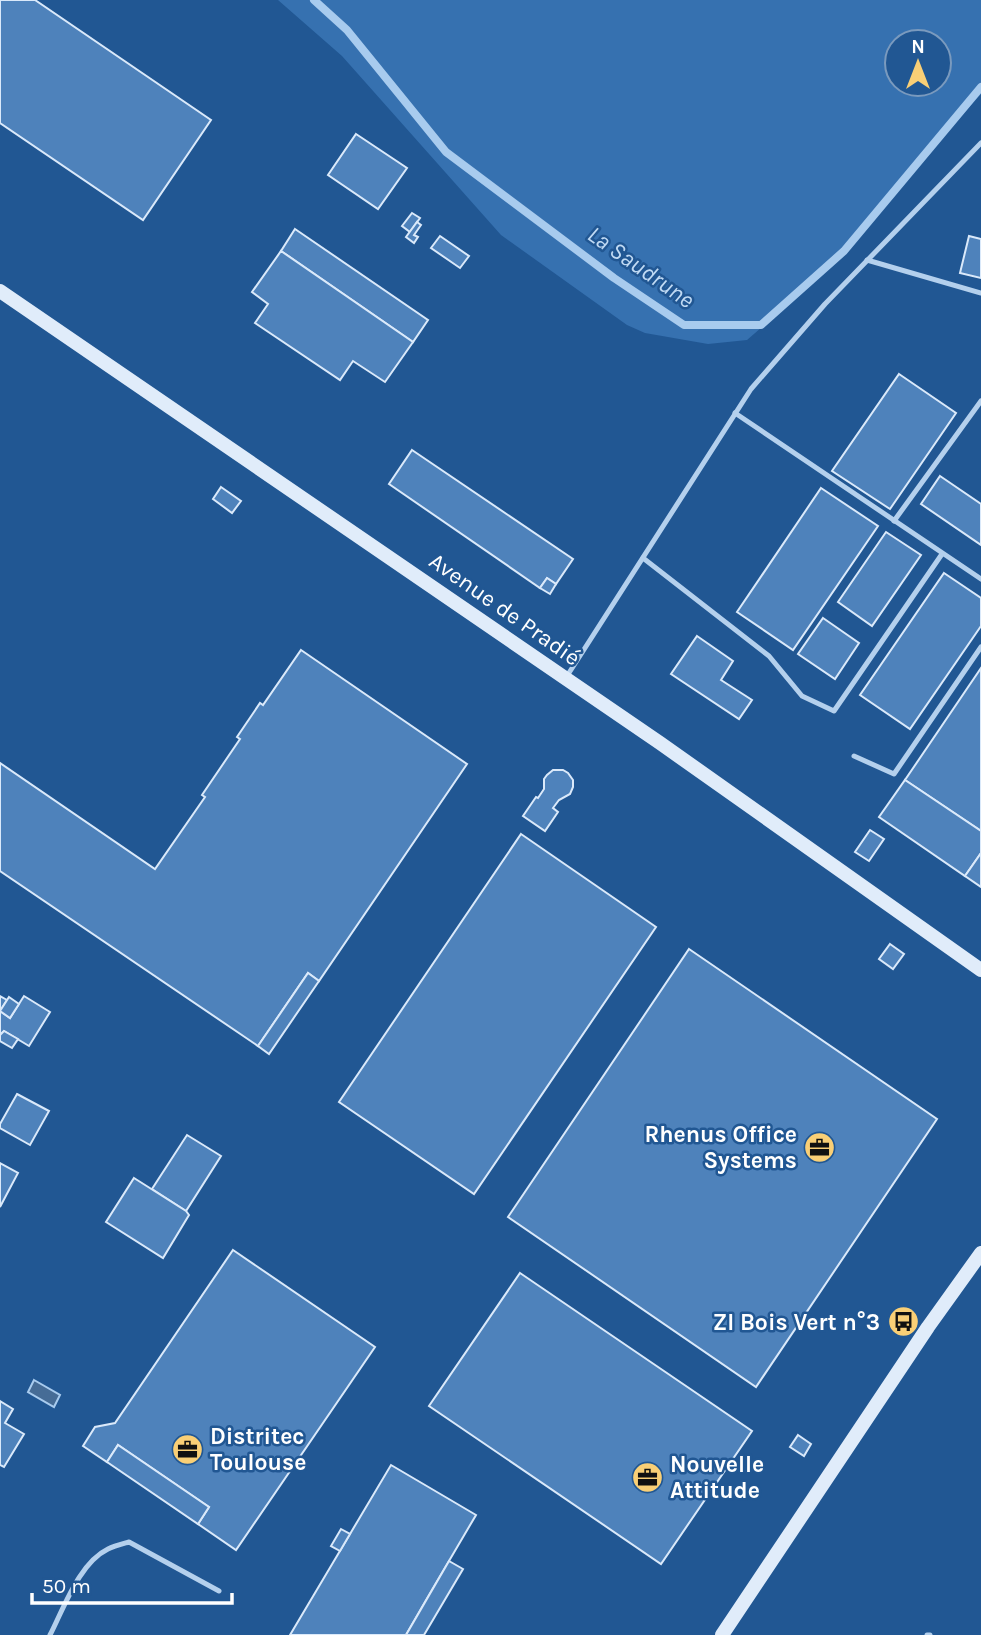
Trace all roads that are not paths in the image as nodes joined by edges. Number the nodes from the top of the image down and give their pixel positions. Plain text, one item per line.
1 (980, 146) edge
2 (867, 260) junction
3 (0, 291) edge
4 (981, 293) edge
5 (981, 401) edge
6 (734, 414) junction
7 (894, 521) junction
8 (942, 554) junction
9 (643, 558) junction
10 (981, 579) edge
11 (981, 647) edge
12 (566, 679) junction
13 (854, 756) dead end
14 (981, 970) edge
15 (981, 1253) edge
16 (219, 1591) dead end
17 (50, 1635) edge
18 (722, 1635) edge

1 - 2 lane
2 - 4 lane
2 - 6 lane
3 - 12 street, Avenue de Pradié
5 - 7 lane
6 - 7 lane
6 - 9 lane
7 - 8 lane
8 - 9 lane
8 - 10 lane
9 - 12 lane
11 - 13 lane
12 - 14 street, Avenue de Pradié
15 - 18 street
16 - 17 lane

